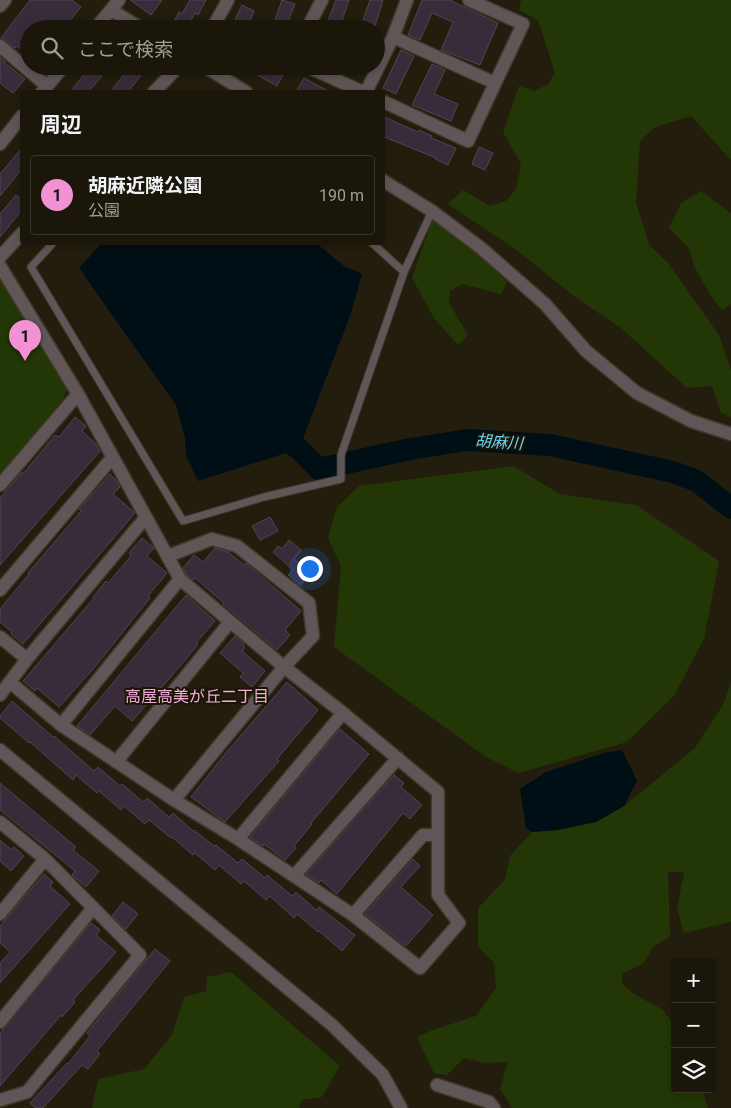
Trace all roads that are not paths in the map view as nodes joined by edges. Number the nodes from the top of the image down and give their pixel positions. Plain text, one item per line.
1 (5, 0) edge
2 (228, 0) edge
3 (322, 0) edge
4 (407, 0) edge
5 (469, 0) edge
6 (115, 5) edge
7 (0, 6) edge
8 (102, 20) edge
9 (132, 20) edge
10 (220, 20) edge
11 (312, 20) edge
12 (393, 37) junction
13 (0, 46) edge
14 (385, 53) edge
15 (20, 66) edge
16 (30, 75) edge
17 (56, 75) edge
18 (170, 75) edge
19 (219, 75) edge
20 (326, 75) edge
21 (374, 75) edge
22 (495, 83) junction
23 (44, 89) edge
24 (156, 90) edge
25 (243, 90) edge
26 (360, 90) edge
27 (366, 90) edge
28 (385, 102) edge
29 (20, 119) edge
30 (0, 144) edge
31 (385, 182) edge
32 (432, 211) junction
33 (20, 235) edge
34 (51, 245) edge
35 (374, 245) edge
36 (0, 257) edge
37 (0, 266) edge
38 (404, 272) junction
39 (78, 394) junction
40 (731, 434) edge
41 (112, 458) junction
42 (0, 485) edge
43 (146, 518) junction
44 (168, 556) junction
45 (180, 579) junction
46 (0, 590) edge
47 (230, 622) junction
48 (0, 638) edge
49 (27, 659) junction
50 (284, 668) junction
51 (11, 683) junction
52 (0, 695) edge
53 (343, 712) junction
54 (60, 725) junction
55 (0, 750) edge
56 (398, 758) junction
57 (116, 762) junction
58 (174, 800) junction
59 (0, 822) edge
60 (438, 835) junction
61 (238, 839) junction
62 (45, 860) junction
63 (294, 876) junction
64 (93, 908) junction
65 (0, 914) edge
66 (352, 915) junction
67 (0, 1022) edge
68 (437, 1085) dead end
69 (0, 1100) edge
70 (401, 1108) edge
71 (494, 1108) edge

1 - 7 street
2 - 10 street
3 - 11 street
4 - 12 street
5 - 22 street
6 - 8 street
6 - 9 street
12 - 14 street
12 - 22 street
13 - 15 street
16 - 23 street
17 - 23 street
18 - 24 street
19 - 25 street
20 - 26 street
21 - 27 street
22 - 28 street
29 - 30 street
31 - 32 street
32 - 38 lane
32 - 40 street
33 - 36 street
34 - 38 lane
35 - 38 lane
37 - 39 street
39 - 41 street
39 - 42 street
41 - 43 street
41 - 46 street
43 - 44 street
43 - 49 street
44 - 45 street
44 - 50 street
45 - 47 street
45 - 54 street
47 - 50 street
47 - 57 street
48 - 49 street
49 - 51 street
50 - 53 street
50 - 58 street
51 - 52 street
51 - 54 street
53 - 56 street
53 - 61 street
54 - 57 street
55 - 70 street
56 - 60 street
56 - 63 street
57 - 58 street
58 - 61 street
59 - 62 street
60 - 66 street
60 - 66 street
61 - 63 street
62 - 64 street
62 - 65 street
63 - 66 street
64 - 67 street
64 - 69 street
68 - 71 street

